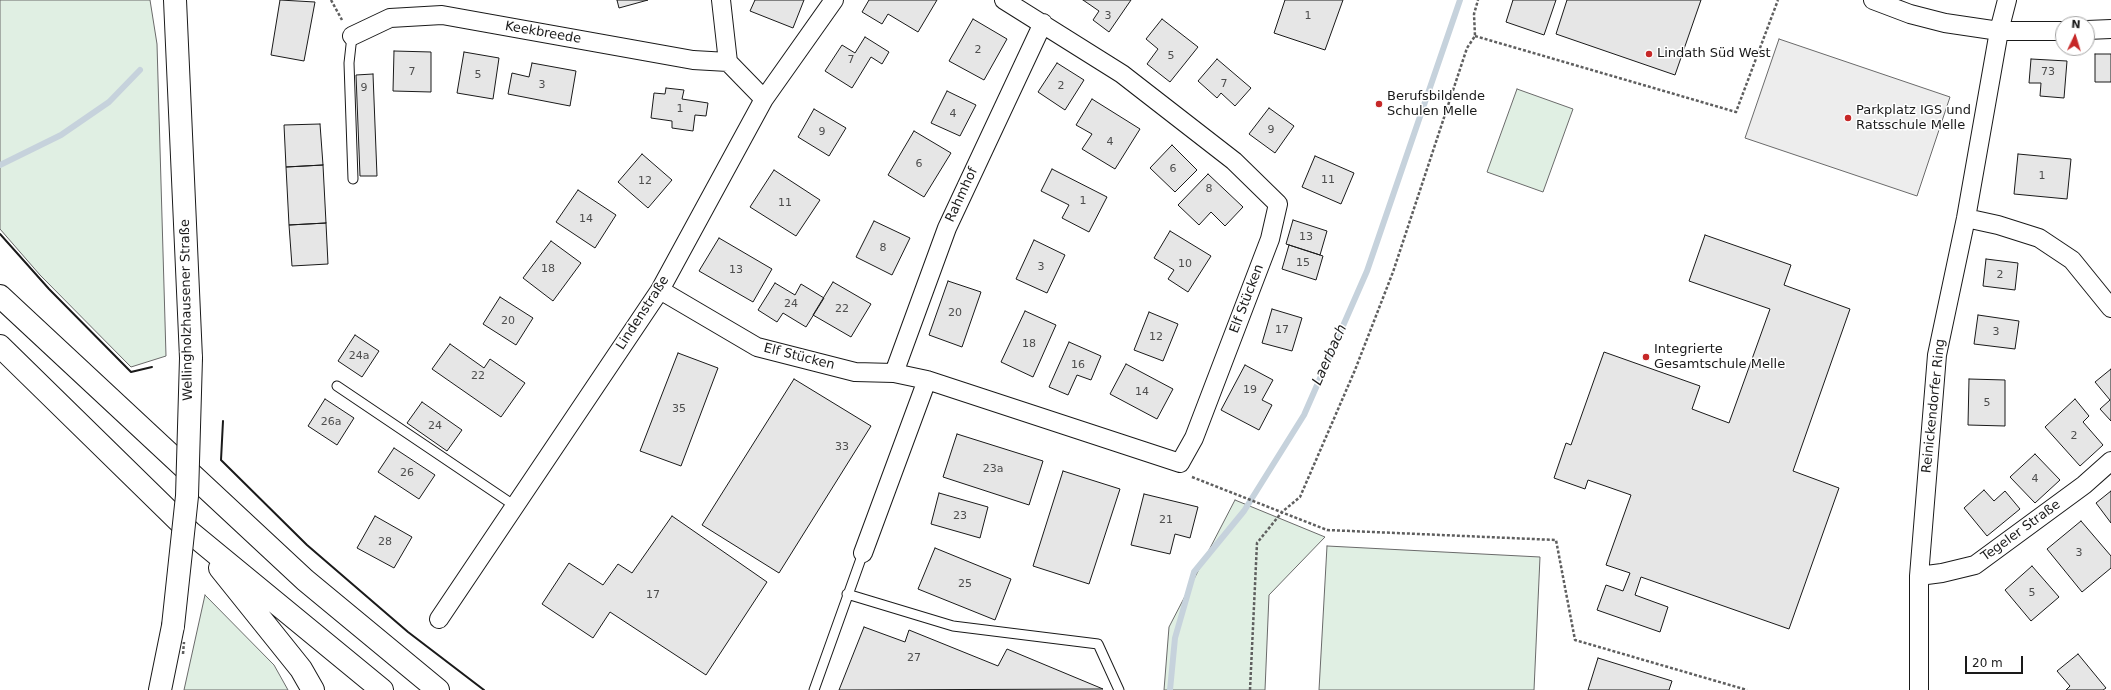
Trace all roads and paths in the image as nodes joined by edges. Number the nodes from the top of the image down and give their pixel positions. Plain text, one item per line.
1 (175, 0) edge
2 (331, 0) edge
3 (721, 0) edge
4 (834, 0) edge
5 (1004, 0) edge
6 (1478, 0) edge
7 (1778, 0) edge
8 (1873, 0) edge
9 (2006, 0) edge
10 (1043, 23) junction
11 (2111, 29) edge
12 (2095, 30) edge
13 (1999, 31) junction
14 (2055, 31) edge
15 (352, 36) junction
16 (1475, 36) junction
17 (728, 62) junction
18 (764, 99) junction
19 (353, 179) dead end
20 (1966, 218) junction
21 (660, 290) junction
22 (3, 297) edge
23 (2111, 308) edge
24 (0, 346) edge
25 (894, 373) junction
26 (928, 380) junction
27 (337, 386) dead end
28 (1165, 458) junction
29 (2111, 461) edge
30 (515, 506) junction
31 (1282, 512) junction
32 (192, 533) junction
33 (863, 553) joint
34 (1919, 576) junction
35 (847, 594) junction
36 (439, 619) dead end
37 (160, 690) edge
38 (313, 690) edge
39 (382, 690) edge
40 (438, 690) edge
41 (814, 690) edge
42 (1119, 690) edge
43 (1250, 690) edge
44 (1747, 690) edge
45 (1918, 690) edge

1 - 37 main road, Wellingholzhausener Straße, bridge
2 - 15 path
3 - 17 street
4 - 18 street, Lindenstraße
5 - 10 street, Elf Stücken
6 - 16 path
7 - 16 path
8 - 13 street
9 - 13 street, Reinickendorfer Ring
10 - 25 street, Rahmhof
10 - 28 street, Elf Stücken
11 - 12 street
13 - 14 street
13 - 20 street, Reinickendorfer Ring
15 - 17 street, Keekbreede
15 - 19 lane
16 - 31 path
17 - 18 street
18 - 21 street, Lindenstraße
20 - 23 street
20 - 34 street, Reinickendorfer Ring
21 - 25 street, Elf Stücken
21 - 30 street, Lindenstraße
22 - 40 main road
24 - 32 main road
25 - 26 street, Elf Stücken
26 - 28 street, Elf Stücken
26 - 33 street
27 - 30 lane
28 - 31 path
29 - 34 street, Tegeler Straße
30 - 36 street, Lindenstraße
31 - 43 path
31 - 44 path
32 - 38 main road
32 - 39 main road
33 - 35 lane
34 - 45 street, Reinickendorfer Ring
35 - 41 lane
35 - 42 lane

